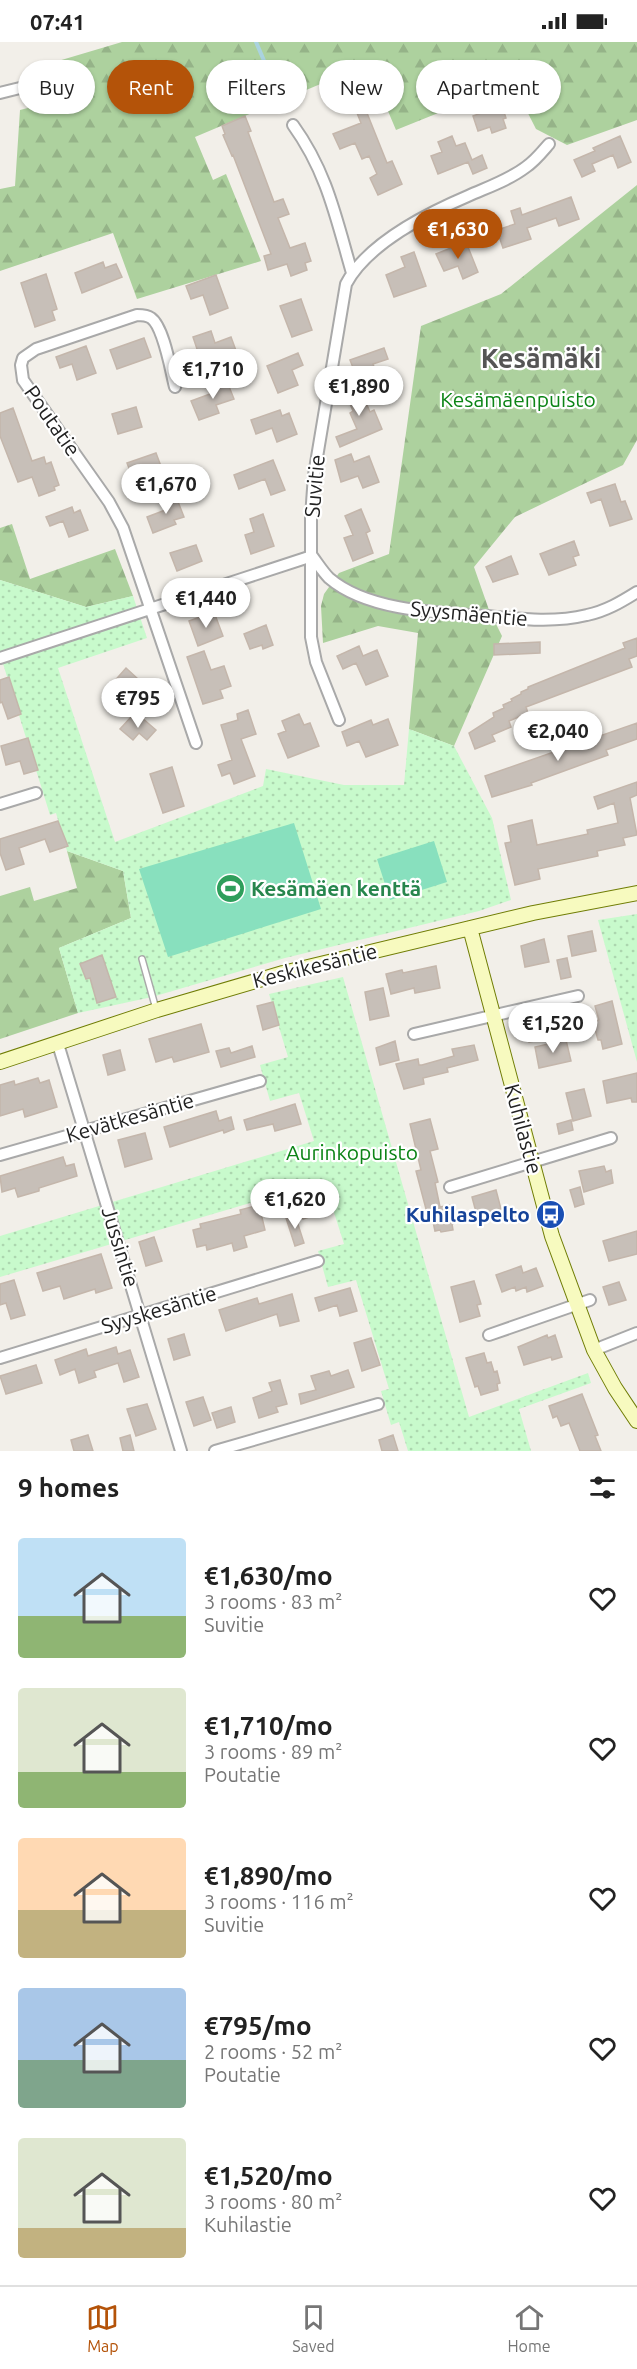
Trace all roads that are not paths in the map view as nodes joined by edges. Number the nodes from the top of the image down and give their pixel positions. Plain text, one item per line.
1 (18, 88) edge
2 (0, 93) edge
3 (293, 125) dead end
4 (549, 144) dead end
5 (352, 273) junction
6 (175, 387) dead end
7 (312, 556) junction
8 (637, 592) edge
9 (152, 610) junction
10 (0, 658) edge
11 (339, 720) dead end
12 (196, 743) dead end
13 (36, 793) dead end
14 (0, 804) edge
15 (637, 893) edge
16 (470, 928) junction
17 (142, 959) dead end
18 (578, 996) dead end
19 (157, 1010) junction
20 (493, 1015) junction
21 (414, 1034) dead end
22 (58, 1044) junction
23 (0, 1062) edge
24 (260, 1081) dead end
25 (84, 1131) junction
26 (611, 1138) dead end
27 (0, 1155) edge
28 (531, 1162) junction
29 (450, 1187) dead end
30 (318, 1261) dead end
31 (583, 1302) junction
32 (141, 1316) junction
33 (637, 1333) edge
34 (489, 1335) dead end
35 (594, 1350) junction
36 (0, 1358) edge
37 (378, 1404) dead end
38 (637, 1421) edge
39 (181, 1451) edge
40 (215, 1451) edge

1 - 2 street
3 - 5 street
4 - 5 street, Suvitie
5 - 7 street, Suvitie
6 - 9 street, Poutatie
7 - 8 street, Syysmäentie
7 - 9 street
7 - 11 street, Suvitie
9 - 10 street
9 - 12 street, Poutatie
13 - 14 street
15 - 16 street, Keskikesäntie
16 - 19 street, Keskikesäntie
16 - 20 street, Kuhilastie
17 - 19 lane
18 - 20 street
19 - 22 street, Keskikesäntie
20 - 21 street
20 - 28 street, Kuhilastie
22 - 23 street, Keskikesäntie
22 - 25 street, Jussintie
24 - 25 street, Kevätkesäntie
25 - 27 street, Kevätkesäntie
25 - 32 street, Jussintie
26 - 28 street
28 - 29 street
28 - 31 street, Kuhilastie
30 - 32 street, Syyskesäntie
31 - 34 street
31 - 35 street, Kuhilastie
32 - 36 street, Syyskesäntie
32 - 39 street, Jussintie
33 - 35 street
35 - 38 street, Kuhilastie
37 - 40 street

